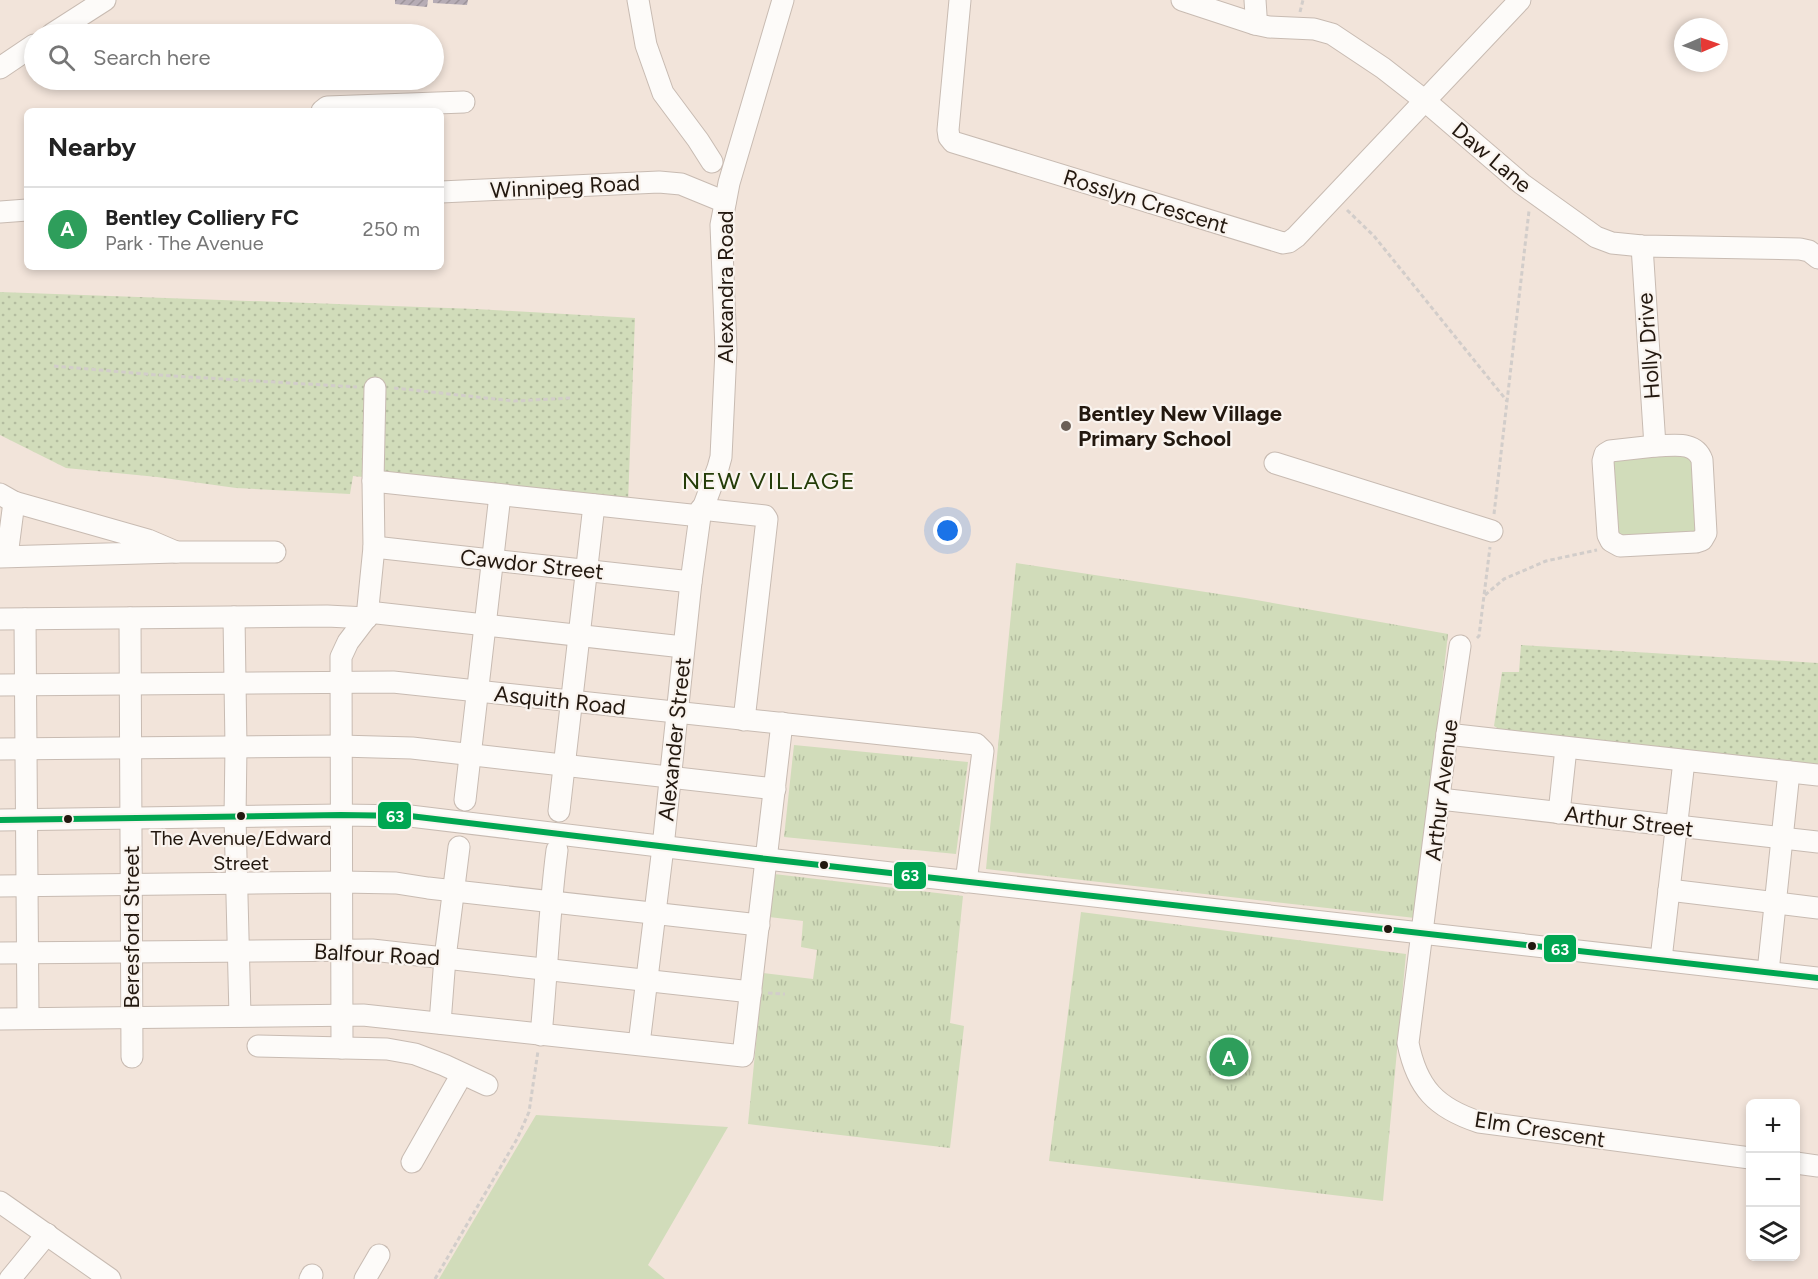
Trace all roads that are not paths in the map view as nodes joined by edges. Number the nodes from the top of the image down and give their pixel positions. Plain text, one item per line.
1 (105, 0) edge
2 (638, 0) edge
3 (783, 0) edge
4 (960, 0) edge
5 (1182, 0) edge
6 (1255, 0) edge
7 (1520, 0) edge
8 (68, 24) edge
9 (1255, 24) junction
10 (24, 51) edge
11 (0, 67) edge
12 (1424, 100) junction
13 (464, 102) dead end
14 (326, 108) edge
15 (712, 162) junction
16 (735, 162) junction
17 (689, 187) junction
18 (444, 192) edge
19 (725, 202) junction
20 (24, 210) edge
21 (0, 212) edge
22 (1642, 246) junction
23 (1818, 258) edge
24 (375, 388) road end
25 (1655, 446) junction
26 (1275, 463) dead end
27 (373, 482) junction
28 (500, 495) junction
29 (7, 498) edge
30 (594, 505) junction
31 (701, 511) junction
32 (1492, 531) road end
33 (374, 547) junction
34 (176, 552) junction
35 (275, 552) dead end
36 (4, 557) edge
37 (492, 560) junction
38 (588, 571) junction
39 (691, 582) junction
40 (367, 615) junction
41 (234, 617) junction
42 (130, 618) junction
43 (25, 619) junction
44 (0, 620) edge
45 (485, 624) junction
46 (581, 635) junction
47 (683, 647) junction
48 (1459, 652) road end
49 (340, 682) junction
50 (236, 683) junction
51 (130, 684) junction
52 (25, 685) junction
53 (0, 686) edge
54 (477, 692) junction
55 (572, 702) junction
56 (676, 713) junction
57 (744, 720) junction
58 (782, 723) junction
59 (1447, 734) junction
60 (340, 746) junction
61 (236, 747) junction
62 (1566, 748) junction
63 (0, 749) edge
64 (25, 749) junction
65 (130, 749) junction
66 (470, 755) junction
67 (1684, 761) junction
68 (565, 765) junction
69 (1789, 772) junction
70 (1818, 775) edge
71 (669, 777) junction
72 (775, 789) junction
73 (1440, 799) junction
74 (465, 800) dead end
75 (559, 811) dead end
76 (1559, 813) junction
77 (341, 815) junction
78 (235, 817) junction
79 (26, 819) junction
80 (131, 819) junction
81 (0, 820) edge
82 (1676, 826) junction
83 (1782, 838) junction
84 (1818, 842) edge
85 (459, 847) dead end
86 (663, 847) junction
87 (557, 850) dead end
88 (767, 860) junction
89 (342, 882) junction
90 (966, 882) junction
91 (238, 884) junction
92 (27, 885) junction
93 (131, 885) junction
94 (0, 886) edge
95 (1669, 890) junction
96 (454, 891) junction
97 (551, 902) junction
98 (1775, 903) junction
99 (1818, 908) edge
100 (654, 914) junction
101 (759, 925) junction
102 (1422, 934) junction
103 (239, 950) junction
104 (342, 950) junction
105 (132, 951) junction
106 (28, 952) junction
107 (0, 953) edge
108 (445, 958) junction
109 (1661, 959) junction
110 (548, 970) junction
111 (1768, 972) junction
112 (1818, 978) edge
113 (646, 981) junction
114 (751, 992) junction
115 (240, 1016) junction
116 (342, 1016) junction
117 (28, 1018) junction
118 (132, 1018) junction
119 (0, 1019) edge
120 (440, 1023) junction
121 (541, 1035) junction
122 (639, 1044) junction
123 (258, 1047) dead end
124 (342, 1048) junction
125 (132, 1057) dead end
126 (462, 1074) junction
127 (487, 1085) dead end
128 (1746, 1157) edge
129 (412, 1162) dead end
130 (1800, 1164) edge
131 (1818, 1166) edge
132 (0, 1202) edge
133 (46, 1234) junction
134 (379, 1255) dead end
135 (10, 1279) edge
136 (110, 1279) edge
137 (365, 1279) edge

1 - 8 street
2 - 15 street
3 - 16 street, Alexandra Road
4 - 12 street, Rosslyn Crescent
5 - 9 street, Daw Lane
6 - 9 street
7 - 12 street, Rosslyn Crescent
9 - 12 street, Daw Lane
10 - 11 street
12 - 22 street, Daw Lane
13 - 14 street
15 - 16 street
15 - 17 street
16 - 19 street, Alexandra Road
17 - 18 street, Winnipeg Road
17 - 19 street, Winnipeg Road
19 - 31 street, Alexandra Road
20 - 21 street
22 - 23 street, Daw Lane
22 - 25 street, Holly Drive
24 - 27 street
25 - 25 street
26 - 32 street
27 - 28 street
27 - 33 street
28 - 30 street
28 - 37 street
29 - 34 street
29 - 36 street
30 - 31 street
30 - 38 street
31 - 39 street, Alexander Street
31 - 57 street
33 - 37 street, Cawdor Street
33 - 40 street
34 - 35 street
34 - 36 street
37 - 38 street, Cawdor Street
37 - 45 street
38 - 39 street, Cawdor Street
38 - 46 street
39 - 47 street, Alexander Street
40 - 41 street
40 - 45 street
40 - 49 street
41 - 42 street
41 - 50 street
42 - 43 street
42 - 51 street, Beresford Street
43 - 44 street
43 - 52 street
45 - 46 street
45 - 54 street
46 - 47 street
46 - 55 street
47 - 56 street, Alexander Street
48 - 59 street, Arthur Avenue
49 - 50 street, Asquith Road
49 - 54 street, Asquith Road
49 - 60 street
50 - 51 street, Asquith Road
50 - 61 street
51 - 52 street, Asquith Road
51 - 65 street, Beresford Street
52 - 53 street, Asquith Road
52 - 64 street
54 - 55 street, Asquith Road
54 - 66 street
55 - 56 street, Asquith Road
55 - 68 street
56 - 57 street, Asquith Road
56 - 71 street, Alexander Street
57 - 58 street, Asquith Road
58 - 72 street
58 - 90 street, Asquith Road
59 - 62 street
59 - 73 street, Arthur Avenue
60 - 61 street
60 - 66 street
60 - 77 street
61 - 65 street
61 - 78 street
62 - 67 street
62 - 76 street
63 - 64 street
64 - 65 street
64 - 79 street
65 - 80 street, Beresford Street
66 - 68 street
66 - 74 street
67 - 69 street
67 - 82 street
68 - 71 street
68 - 75 street
69 - 70 street
69 - 83 street
71 - 72 street
71 - 86 street, Alexander Street
72 - 88 street
73 - 76 street, Arthur Street
73 - 102 street, Arthur Avenue
76 - 82 street, Arthur Street
77 - 78 street
77 - 86 street
77 - 89 street
78 - 80 street
78 - 91 street
79 - 80 street
79 - 81 street
79 - 92 street
80 - 93 street, Beresford Street
82 - 83 street, Arthur Street
82 - 95 street
83 - 84 street, Arthur Street
83 - 98 street
85 - 96 street
86 - 88 street
86 - 100 street, Alexander Street
87 - 97 street
88 - 90 street
88 - 101 street
89 - 91 street
89 - 96 street
89 - 104 street
90 - 102 street
91 - 93 street
91 - 103 street
92 - 93 street
92 - 94 street
92 - 106 street
93 - 105 street, Beresford Street
95 - 98 street
95 - 109 street
96 - 97 street
96 - 108 street
97 - 100 street
97 - 110 street
98 - 99 street
98 - 111 street
100 - 101 street
100 - 113 street, Alexander Street
101 - 114 street
102 - 109 street
102 - 128 street, Elm Crescent
103 - 104 street, Balfour Road
103 - 105 street, Balfour Road
103 - 115 street
104 - 108 street, Balfour Road
104 - 116 street
105 - 106 street, Balfour Road
105 - 118 street, Beresford Street
106 - 107 street, Balfour Road
106 - 117 street
108 - 110 street, Balfour Road
108 - 120 street
109 - 111 street
110 - 113 street, Balfour Road
110 - 121 street
111 - 112 street
113 - 114 street, Balfour Road
113 - 122 street, Alexander Street
114 - 122 street
115 - 116 street
115 - 118 street
116 - 120 street
116 - 124 street
117 - 118 street
117 - 119 street
118 - 125 street, Beresford Street
120 - 121 street
121 - 122 street
123 - 124 street
124 - 126 street
126 - 127 street
126 - 129 street
130 - 131 street
132 - 133 street
133 - 135 street
133 - 136 street
134 - 137 street

